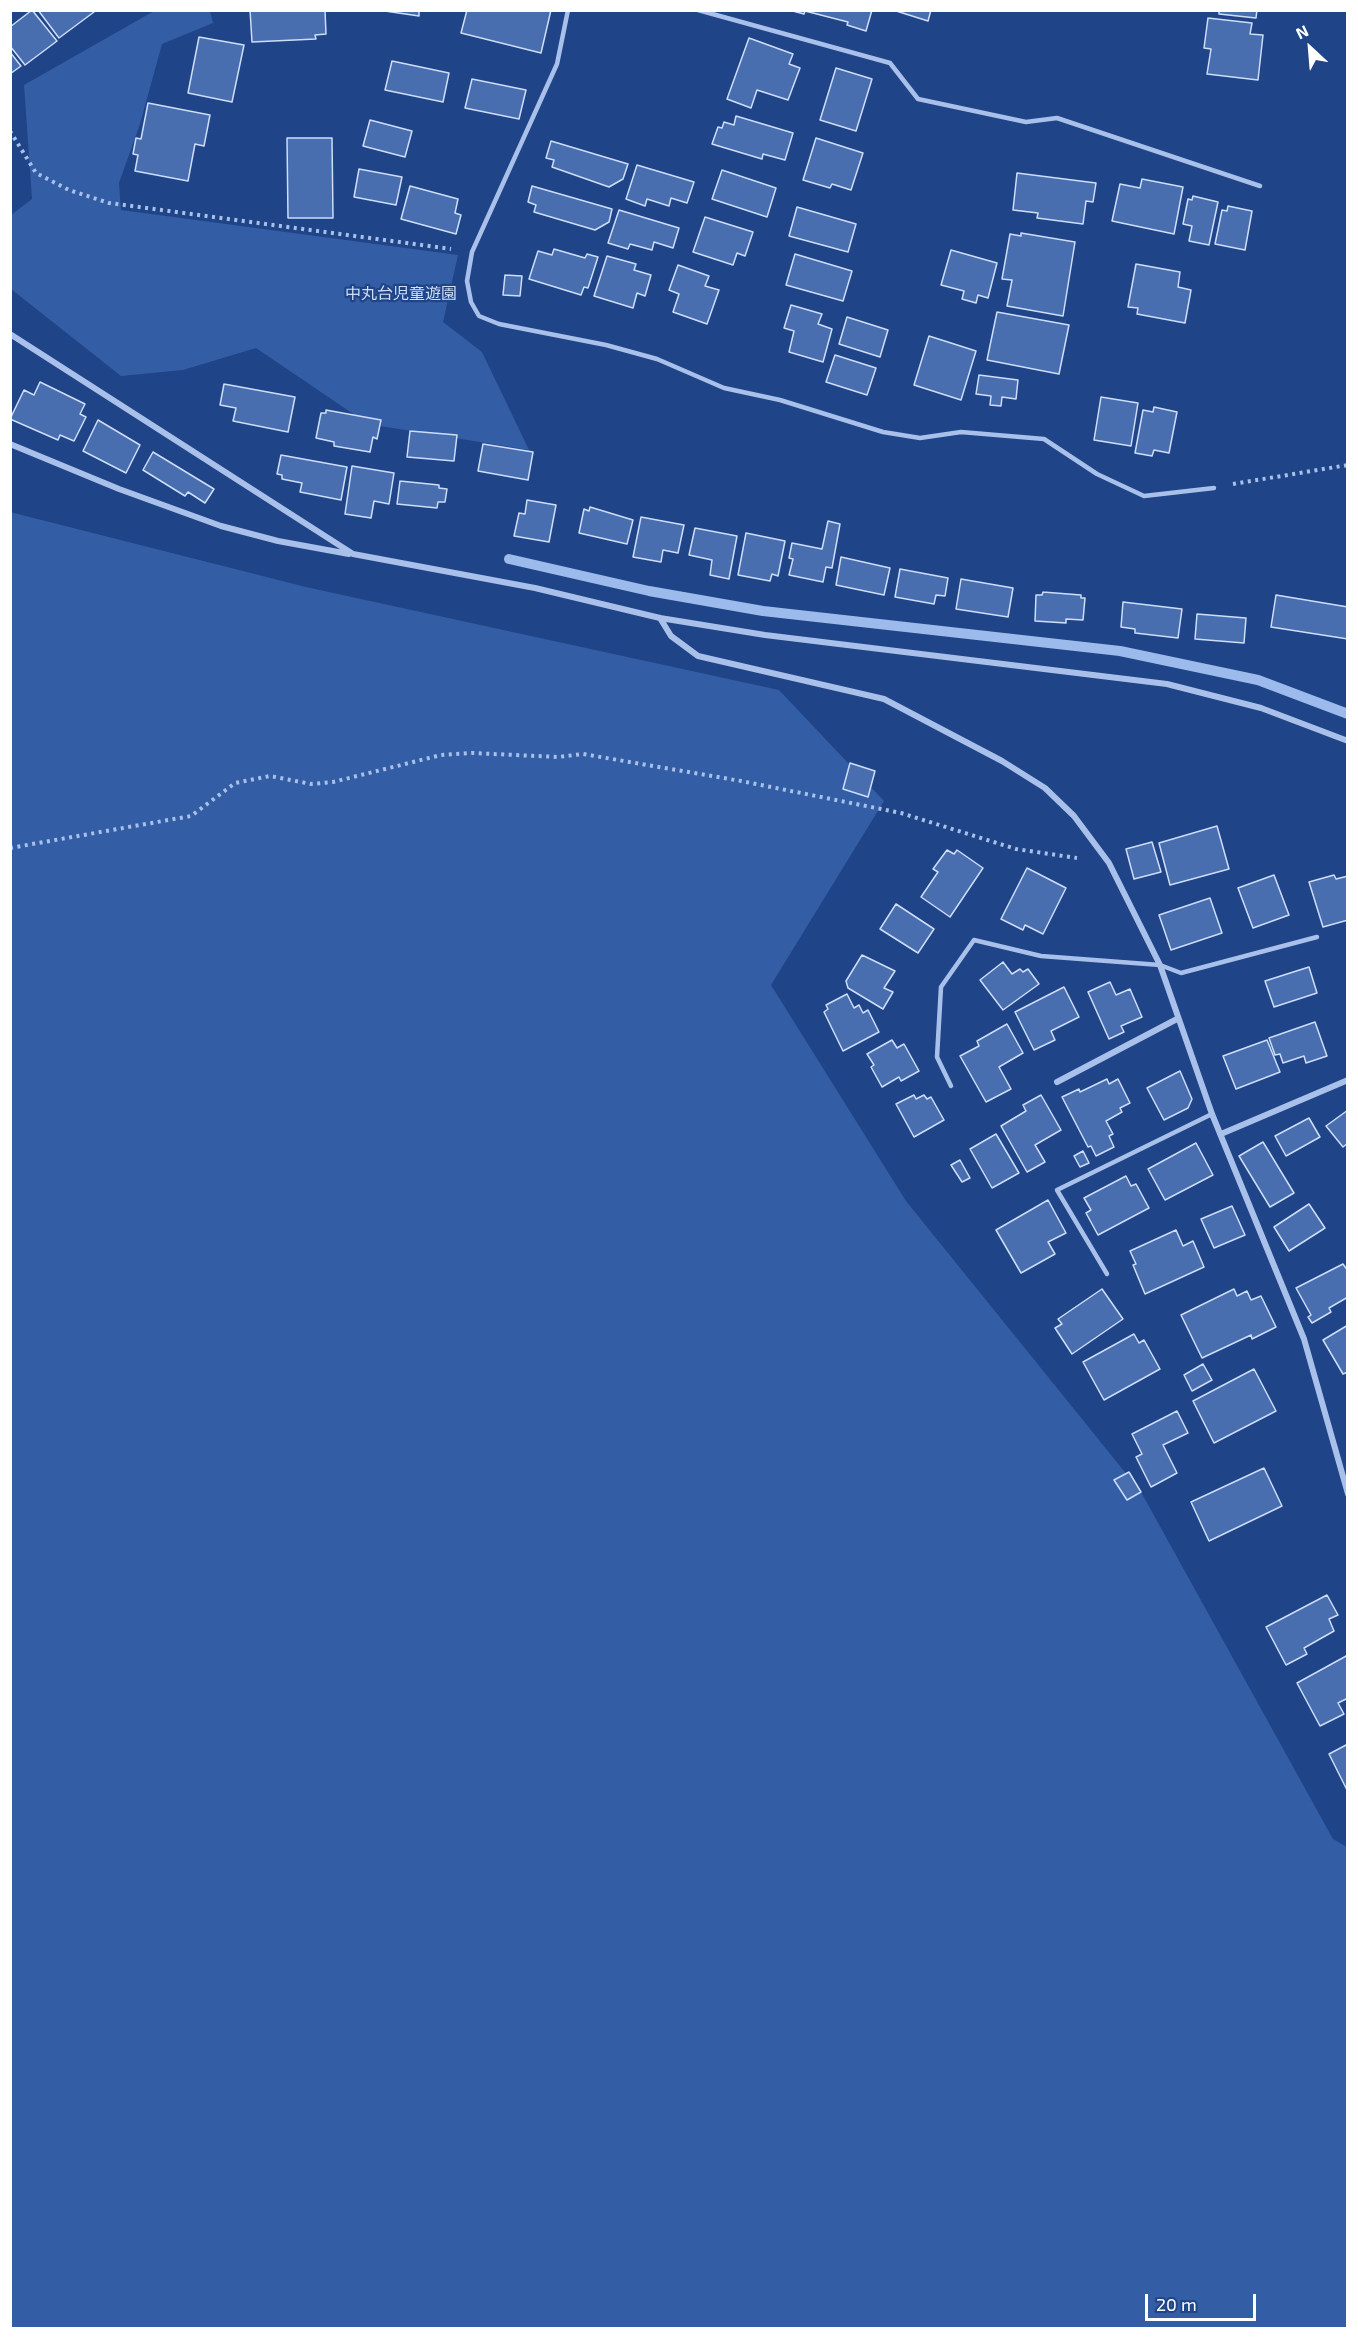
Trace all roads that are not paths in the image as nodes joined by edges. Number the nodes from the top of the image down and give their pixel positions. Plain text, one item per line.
1 (568, 10) edge
2 (698, 10) edge
3 (1260, 186) dead end
4 (10, 334) edge
5 (10, 444) edge
6 (1214, 488) road end
7 (352, 554) junction
8 (660, 618) junction
9 (1347, 741) edge
10 (1317, 937) dead end
11 (1160, 964) junction
12 (1177, 1019) junction
13 (1347, 1080) edge
14 (1057, 1082) dead end
15 (951, 1086) dead end
16 (1212, 1113) junction
17 (1221, 1134) junction
18 (1107, 1274) dead end
19 (1347, 1494) edge

1 - 6 lane
2 - 3 lane
4 - 7 street
5 - 7 street
7 - 8 street
8 - 9 street
8 - 11 street
10 - 11 lane
11 - 12 street
11 - 15 lane
12 - 14 street
12 - 16 street
13 - 17 street
16 - 17 street
16 - 18 lane
17 - 19 street

